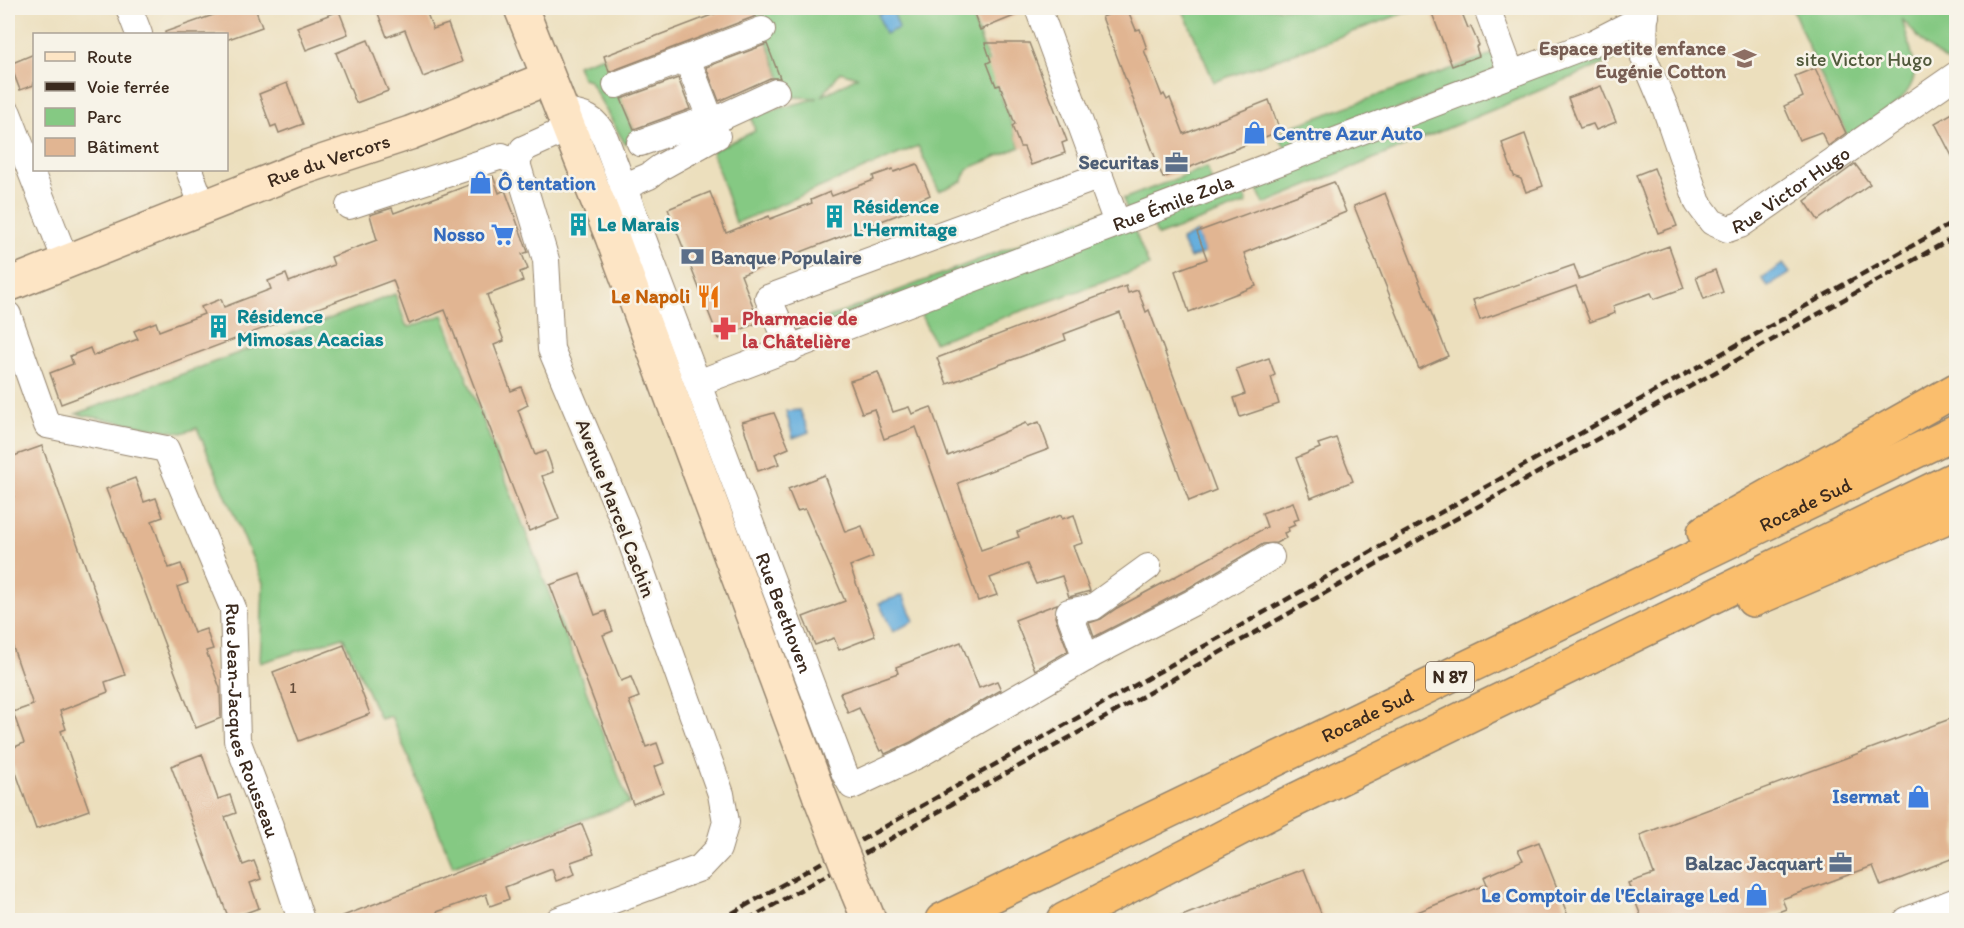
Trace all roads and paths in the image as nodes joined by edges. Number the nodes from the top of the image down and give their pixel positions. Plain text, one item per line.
1 (129, 8) edge
2 (521, 8) edge
3 (1038, 8) edge
4 (1487, 8) edge
5 (1645, 12) edge
6 (762, 30) dead end
7 (139, 33) edge
8 (687, 58) junction
9 (1511, 73) junction
10 (1956, 75) edge
11 (548, 78) junction
12 (616, 85) dead end
13 (776, 92) dead end
14 (8, 112) edge
15 (566, 120) junction
16 (710, 120) junction
17 (639, 143) dead end
18 (517, 164) junction
19 (189, 171) edge
20 (1100, 176) junction
21 (623, 187) junction
22 (349, 206) dead end
23 (203, 207) junction
24 (1118, 223) junction
25 (636, 260) junction
26 (66, 261) junction
27 (8, 285) edge
28 (8, 315) edge
29 (791, 349) junction
30 (698, 383) junction
31 (1956, 390) edge
32 (1956, 432) edge
33 (1956, 478) edge
34 (1956, 513) edge
35 (1271, 557) dead end
36 (1148, 567) dead end
37 (1086, 658) junction
38 (1462, 670) junction
39 (1440, 728) junction
40 (1956, 901) edge
41 (301, 921) edge
42 (559, 921) edge
43 (869, 921) edge
44 (942, 921) edge
45 (1064, 921) edge
46 (1907, 921) edge

1 - 7 street
2 - 11 street
3 - 20 street
4 - 9 street
5 - 9 street, Rue Émile Zola
5 - 10 street, Rue Victor Hugo
6 - 8 street
8 - 12 street
8 - 16 street
9 - 24 street, Rue Émile Zola
11 - 15 street
11 - 23 street, Rue du Vercors
13 - 16 street
14 - 26 street
15 - 18 street
15 - 21 street, Rue Beethoven
15 - 25 street
16 - 17 street
16 - 21 street
18 - 22 street
18 - 42 street, Avenue Marcel Cachin
19 - 23 street
20 - 24 street
20 - 29 street
21 - 25 street, Rue Beethoven
23 - 26 street, Rue du Vercors
24 - 29 street, Rue Émile Zola
25 - 30 street, Rue Beethoven
25 - 43 street, bridge
26 - 27 street, Rue du Vercors
28 - 41 street, Rue Jean-Jacques Rousseau
29 - 30 street, Rue Émile Zola
30 - 37 street, Rue Beethoven
31 - 38 highway
32 - 38 highway, Rocade Sud / N 87
33 - 39 highway, N 87
34 - 39 highway
35 - 37 street, Rue Beethoven
36 - 37 street
38 - 44 highway, Rocade Sud / N 87
39 - 45 highway, N 87
40 - 46 street

